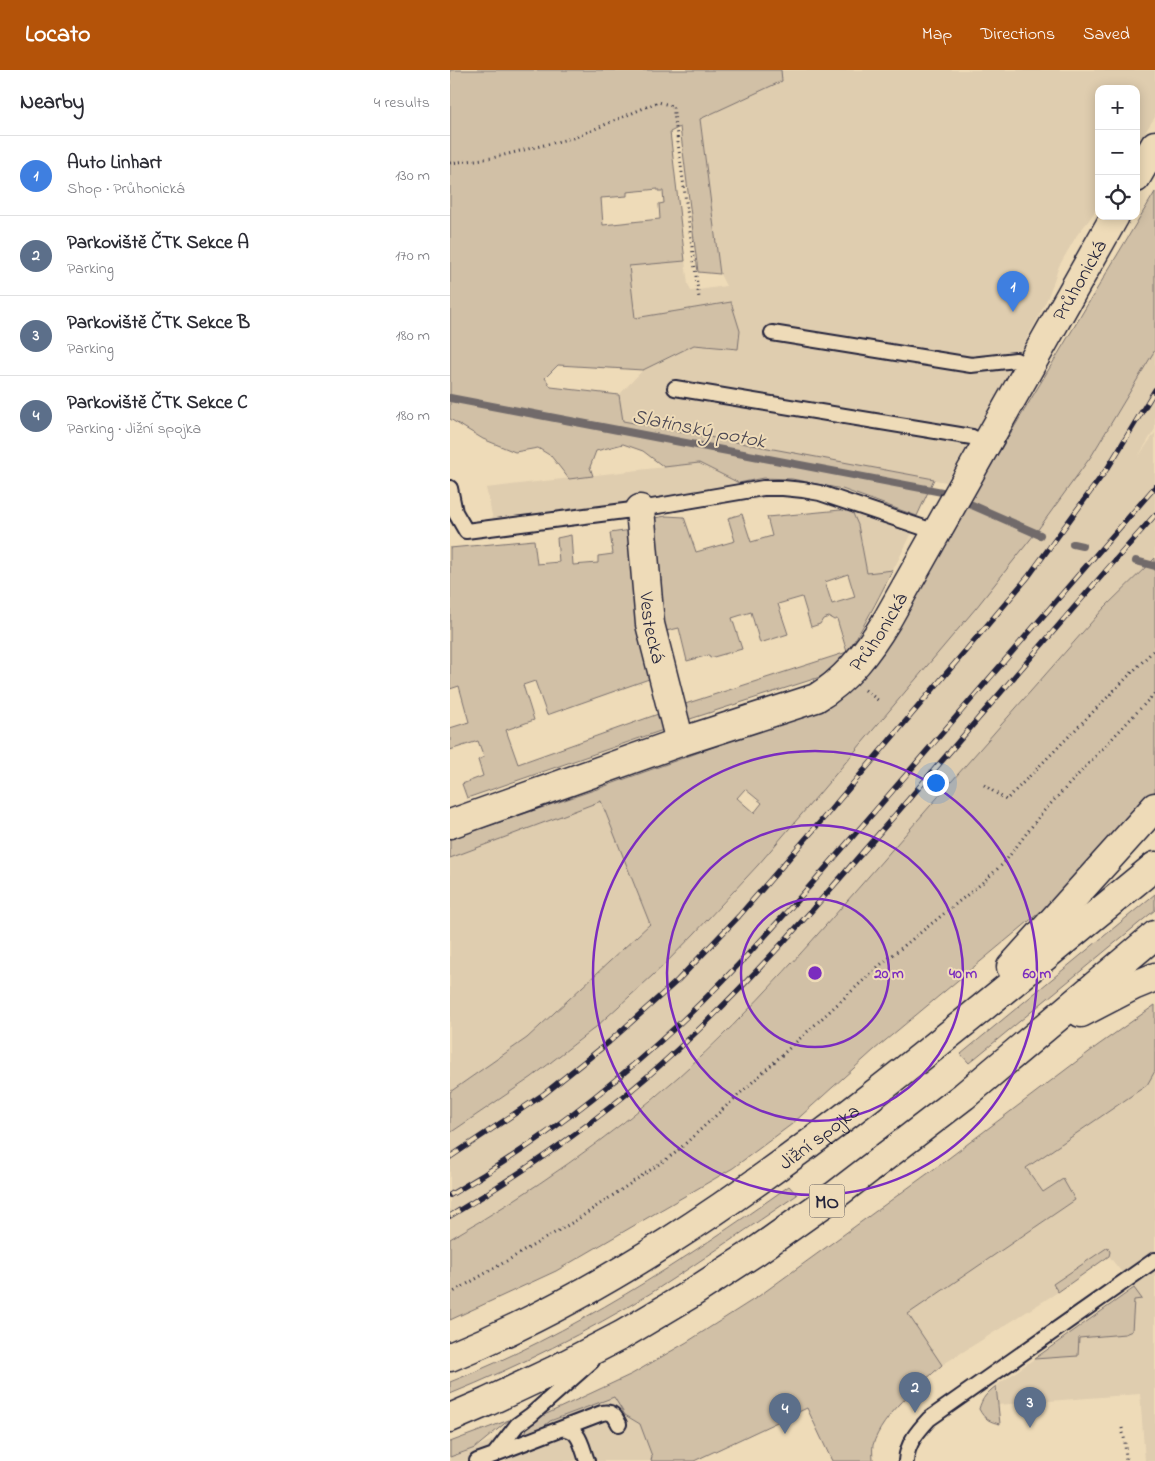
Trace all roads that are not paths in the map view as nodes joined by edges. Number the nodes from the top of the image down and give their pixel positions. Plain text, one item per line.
1 (1155, 146) edge
2 (1138, 175) edge
3 (1113, 220) edge
4 (772, 333) dead end
5 (1029, 368) junction
6 (675, 388) dead end
7 (986, 444) junction
8 (450, 488) edge
9 (640, 509) junction
10 (942, 521) junction
11 (680, 742) junction
12 (1155, 806) edge
13 (450, 824) edge
14 (1155, 866) edge
15 (1155, 935) edge
16 (1155, 977) edge
17 (950, 1036) junction
18 (1019, 1049) junction
19 (1155, 1260) edge
20 (622, 1335) junction
21 (450, 1357) edge
22 (450, 1418) edge
23 (619, 1424) dead end
24 (560, 1429) junction
25 (492, 1458) edge
26 (477, 1461) edge
27 (587, 1461) edge
28 (906, 1461) edge

1 - 2 main road
3 - 5 main road, Průhonická
4 - 5 lane
5 - 7 main road, Průhonická
6 - 7 lane
7 - 10 main road, Průhonická
8 - 9 lane
9 - 10 lane
9 - 11 main road, Vestecká
10 - 11 main road, Průhonická
11 - 13 main road, Průhonická
12 - 17 main road
14 - 17 main road, Jižní spojka
15 - 18 main road, MO
16 - 18 main road
17 - 21 main road, Jižní spojka
18 - 20 main road, MO
19 - 28 lane
20 - 22 main road, MO
20 - 25 lane
23 - 24 lane
24 - 25 lane
24 - 27 lane
25 - 26 lane

